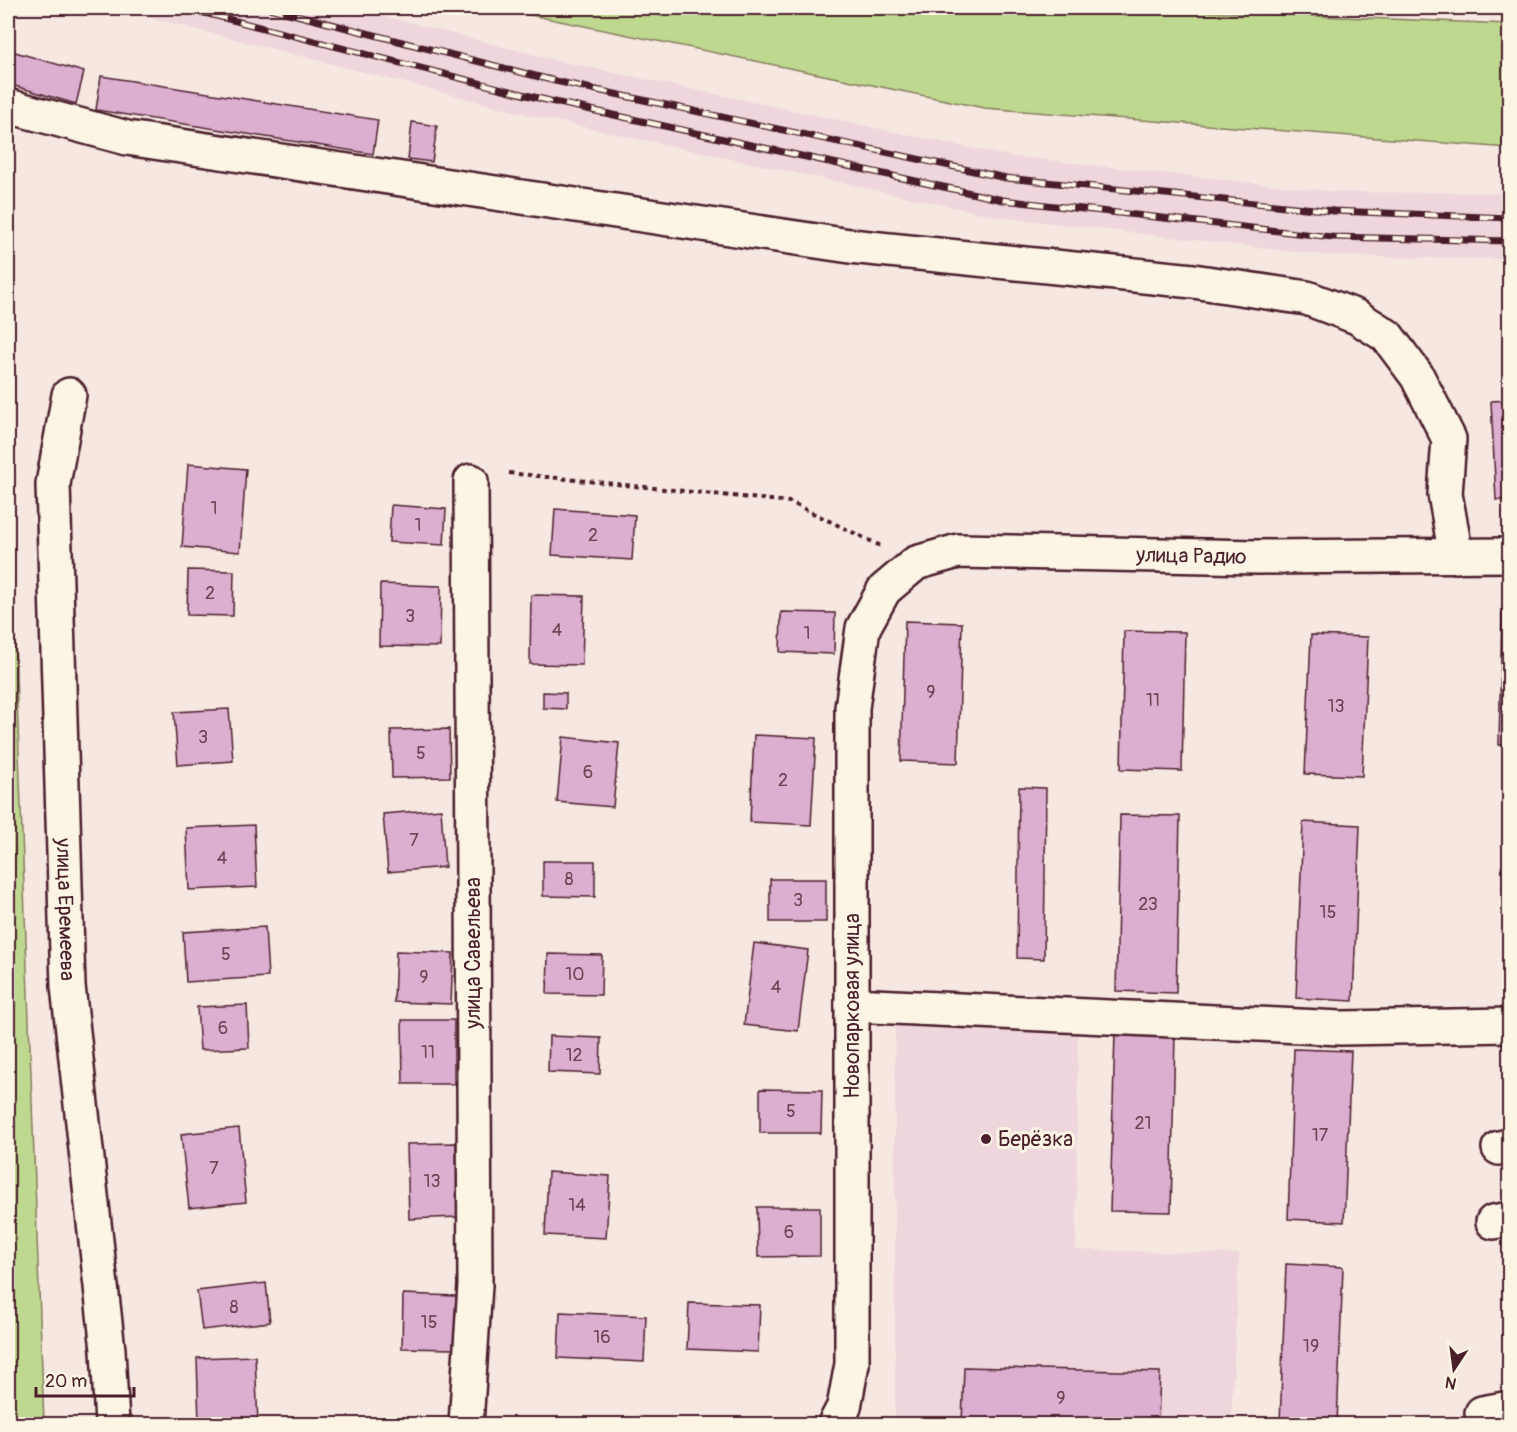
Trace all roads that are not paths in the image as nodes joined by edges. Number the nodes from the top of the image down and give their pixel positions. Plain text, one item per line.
1 (8, 106) edge
2 (69, 395) dead end
3 (471, 481) dead end
4 (1509, 555) edge
5 (1456, 556) junction
6 (884, 590) joint
7 (852, 1005) junction
8 (1509, 1025) edge
9 (112, 1425) edge
10 (466, 1425) edge
11 (835, 1425) edge

1 - 5 street
2 - 9 street, улица Еремеева
3 - 10 street, улица Савельева
4 - 5 street, улица Радио
5 - 6 street, улица Радио
6 - 7 street, Новопарковая улица
7 - 8 street
7 - 11 street, Новопарковая улица

